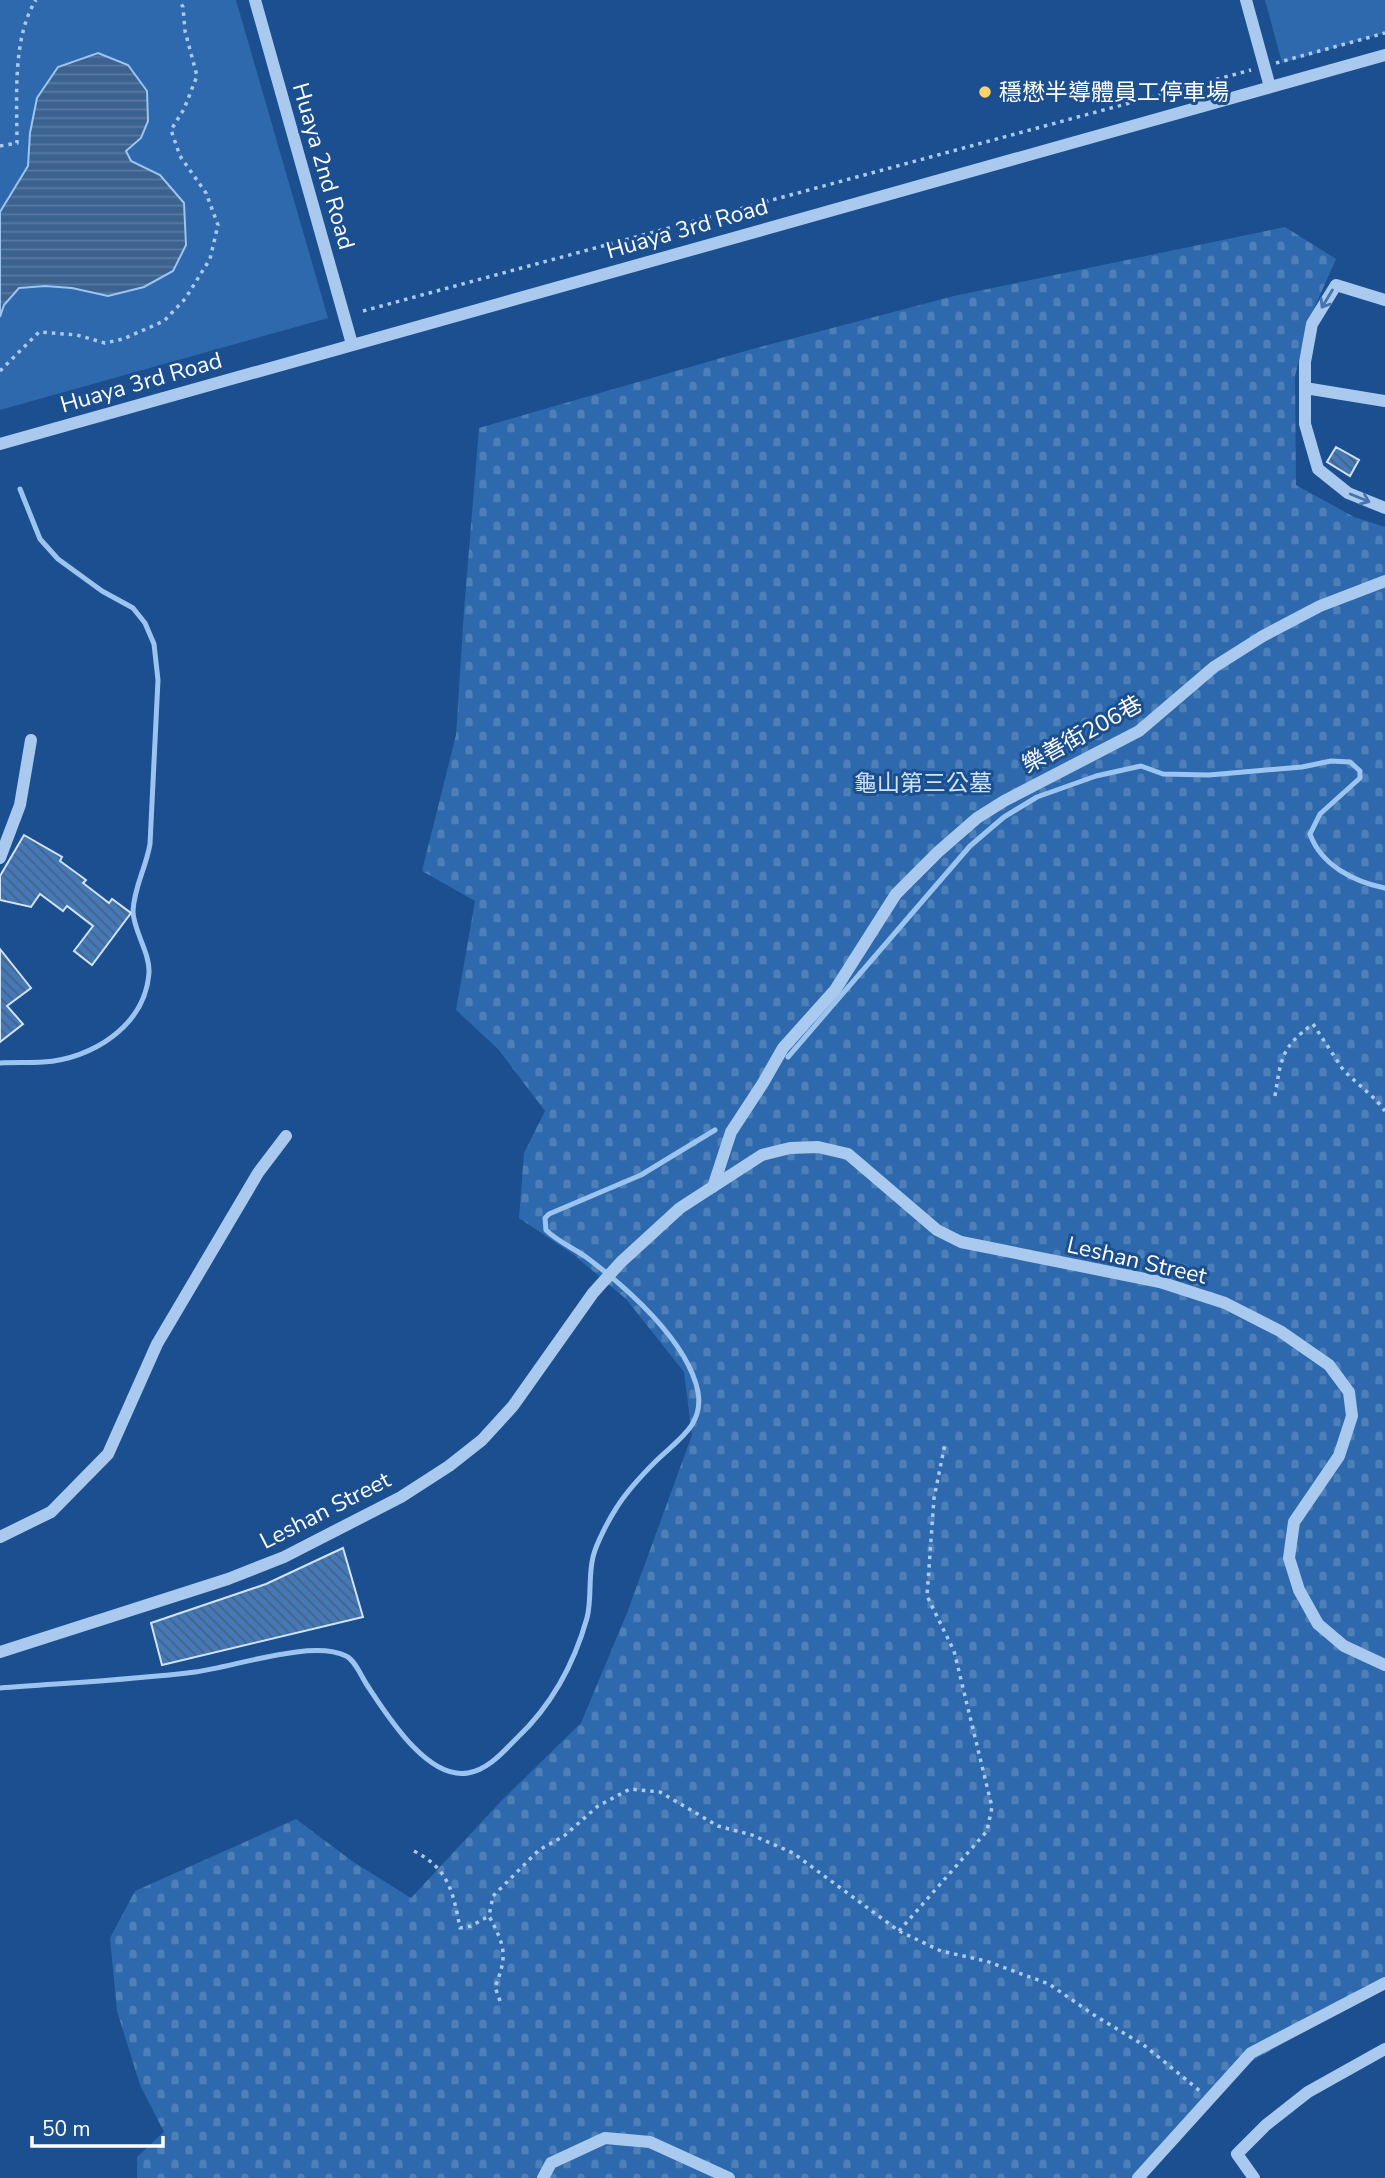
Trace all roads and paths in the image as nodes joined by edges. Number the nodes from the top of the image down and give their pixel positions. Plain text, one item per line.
1 (36, 0) edge
2 (179, 0) edge
3 (255, 0) edge
4 (1246, 0) edge
5 (1385, 33) edge
6 (1385, 55) edge
7 (1265, 66) junction
8 (1270, 87) junction
9 (0, 146) edge
10 (1385, 300) edge
11 (363, 311) dead end
12 (352, 344) junction
13 (0, 371) edge
14 (1305, 387) junction
15 (1385, 401) edge
16 (0, 444) edge
17 (1385, 508) edge
18 (1385, 581) edge
19 (30, 740) dead end
20 (0, 858) edge
21 (1275, 1096) dead end
22 (1385, 1111) edge
23 (286, 1136) dead end
24 (713, 1187) junction
25 (945, 1444) dead end
26 (0, 1537) edge
27 (0, 1652) edge
28 (1385, 1665) edge
29 (414, 1851) dead end
30 (489, 1916) junction
31 (899, 1931) junction
32 (1385, 1983) edge
33 (500, 2001) dead end
34 (1385, 2049) edge
35 (1210, 2099) junction
36 (543, 2178) edge
37 (729, 2178) edge
38 (1138, 2178) edge
39 (1254, 2178) edge

1 - 9 path
2 - 13 path
3 - 12 street, Huaya 2nd Road
4 - 7 street
5 - 7 path
6 - 8 street, Huaya 3rd Road
7 - 8 street
7 - 11 path
8 - 12 street, Huaya 3rd Road
10 -> 14 street
12 - 16 street, Huaya 3rd Road
14 - 15 street
14 -> 17 street
18 - 24 street, 樂善街206巷
19 - 20 street
21 - 22 path
23 - 26 street
24 - 27 street, Leshan Street
24 - 28 street, Leshan Street
25 - 31 path
29 - 30 path
30 - 31 path
30 - 33 path
31 - 35 path
32 - 35 street
34 - 39 street
35 - 38 street
36 - 37 street

